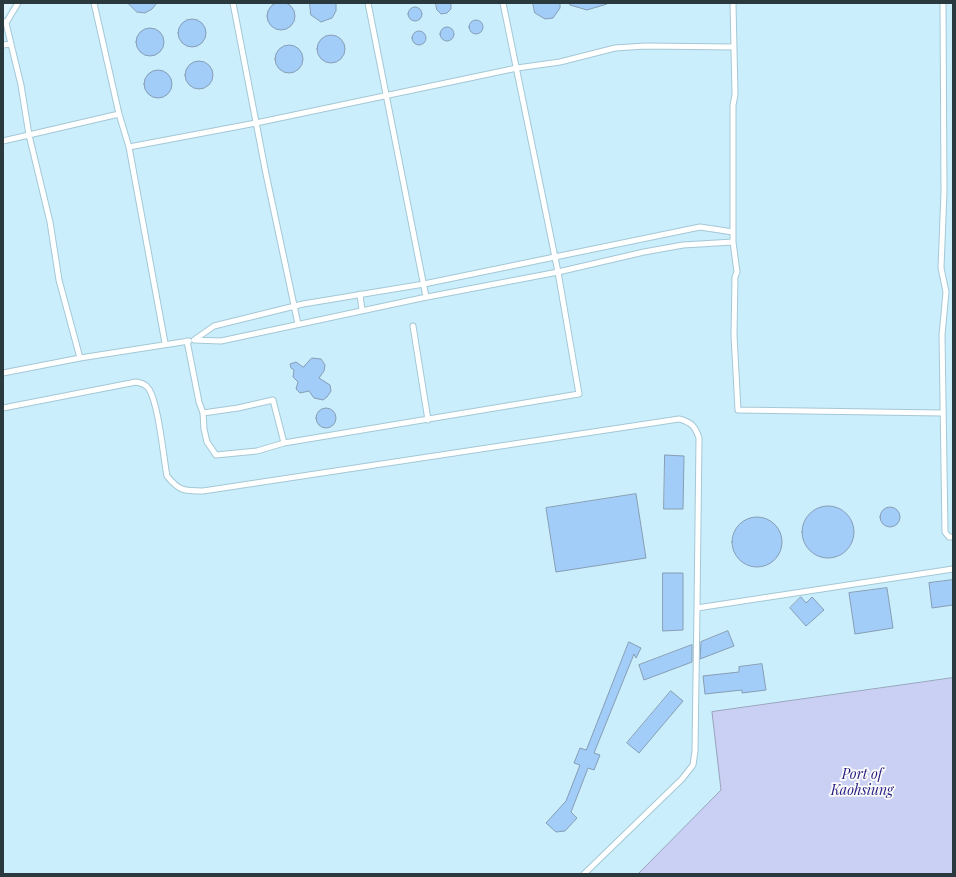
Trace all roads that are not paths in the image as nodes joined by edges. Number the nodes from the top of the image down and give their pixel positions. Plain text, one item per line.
1 (18, 3) edge
2 (94, 3) edge
3 (233, 3) edge
4 (368, 3) edge
5 (503, 3) edge
6 (733, 3) edge
7 (943, 3) edge
8 (4, 22) edge
9 (11, 44) junction
10 (3, 45) edge
11 (733, 47) junction
12 (517, 68) junction
13 (387, 96) junction
14 (119, 114) junction
15 (256, 123) junction
16 (29, 135) junction
17 (3, 140) edge
18 (129, 147) junction
19 (733, 232) junction
20 (733, 242) junction
21 (555, 256) junction
22 (558, 272) junction
23 (424, 284) junction
24 (946, 292) junction
25 (953, 292) edge
26 (360, 294) junction
27 (426, 297) junction
28 (294, 307) junction
29 (362, 311) junction
30 (298, 324) junction
31 (413, 326) dead end
32 (194, 340) junction
33 (187, 341) junction
34 (165, 343) junction
35 (80, 358) junction
36 (3, 373) edge
37 (3, 408) edge
38 (203, 413) junction
39 (942, 413) junction
40 (428, 420) junction
41 (284, 443) junction
42 (953, 537) edge
43 (953, 569) edge
44 (697, 608) junction
45 (584, 874) edge

1 - 8 lane
2 - 14 lane
3 - 15 lane
4 - 13 lane
5 - 12 lane
6 - 11 lane
7 - 24 lane
8 - 9 lane
9 - 10 lane
9 - 16 lane
11 - 12 lane
11 - 19 lane
12 - 13 lane
12 - 21 lane
13 - 15 lane
13 - 23 lane
14 - 16 lane
14 - 18 lane
15 - 18 lane
15 - 28 lane
16 - 17 lane
16 - 35 lane
18 - 34 lane
19 - 20 lane
19 - 21 lane
20 - 22 lane
20 - 39 lane
21 - 22 lane
21 - 23 lane
22 - 27 lane
22 - 40 lane
23 - 26 lane
23 - 27 lane
24 - 25 lane
24 - 39 lane
26 - 28 lane
26 - 29 lane
27 - 29 lane
28 - 30 lane
28 - 32 lane
29 - 30 lane
30 - 32 lane
31 - 40 lane
32 - 33 lane
33 - 34 lane
33 - 38 lane
34 - 35 lane
35 - 36 lane
37 - 44 lane
38 - 41 lane
38 - 41 lane
39 - 42 lane
40 - 41 lane
43 - 44 lane
44 - 45 lane

